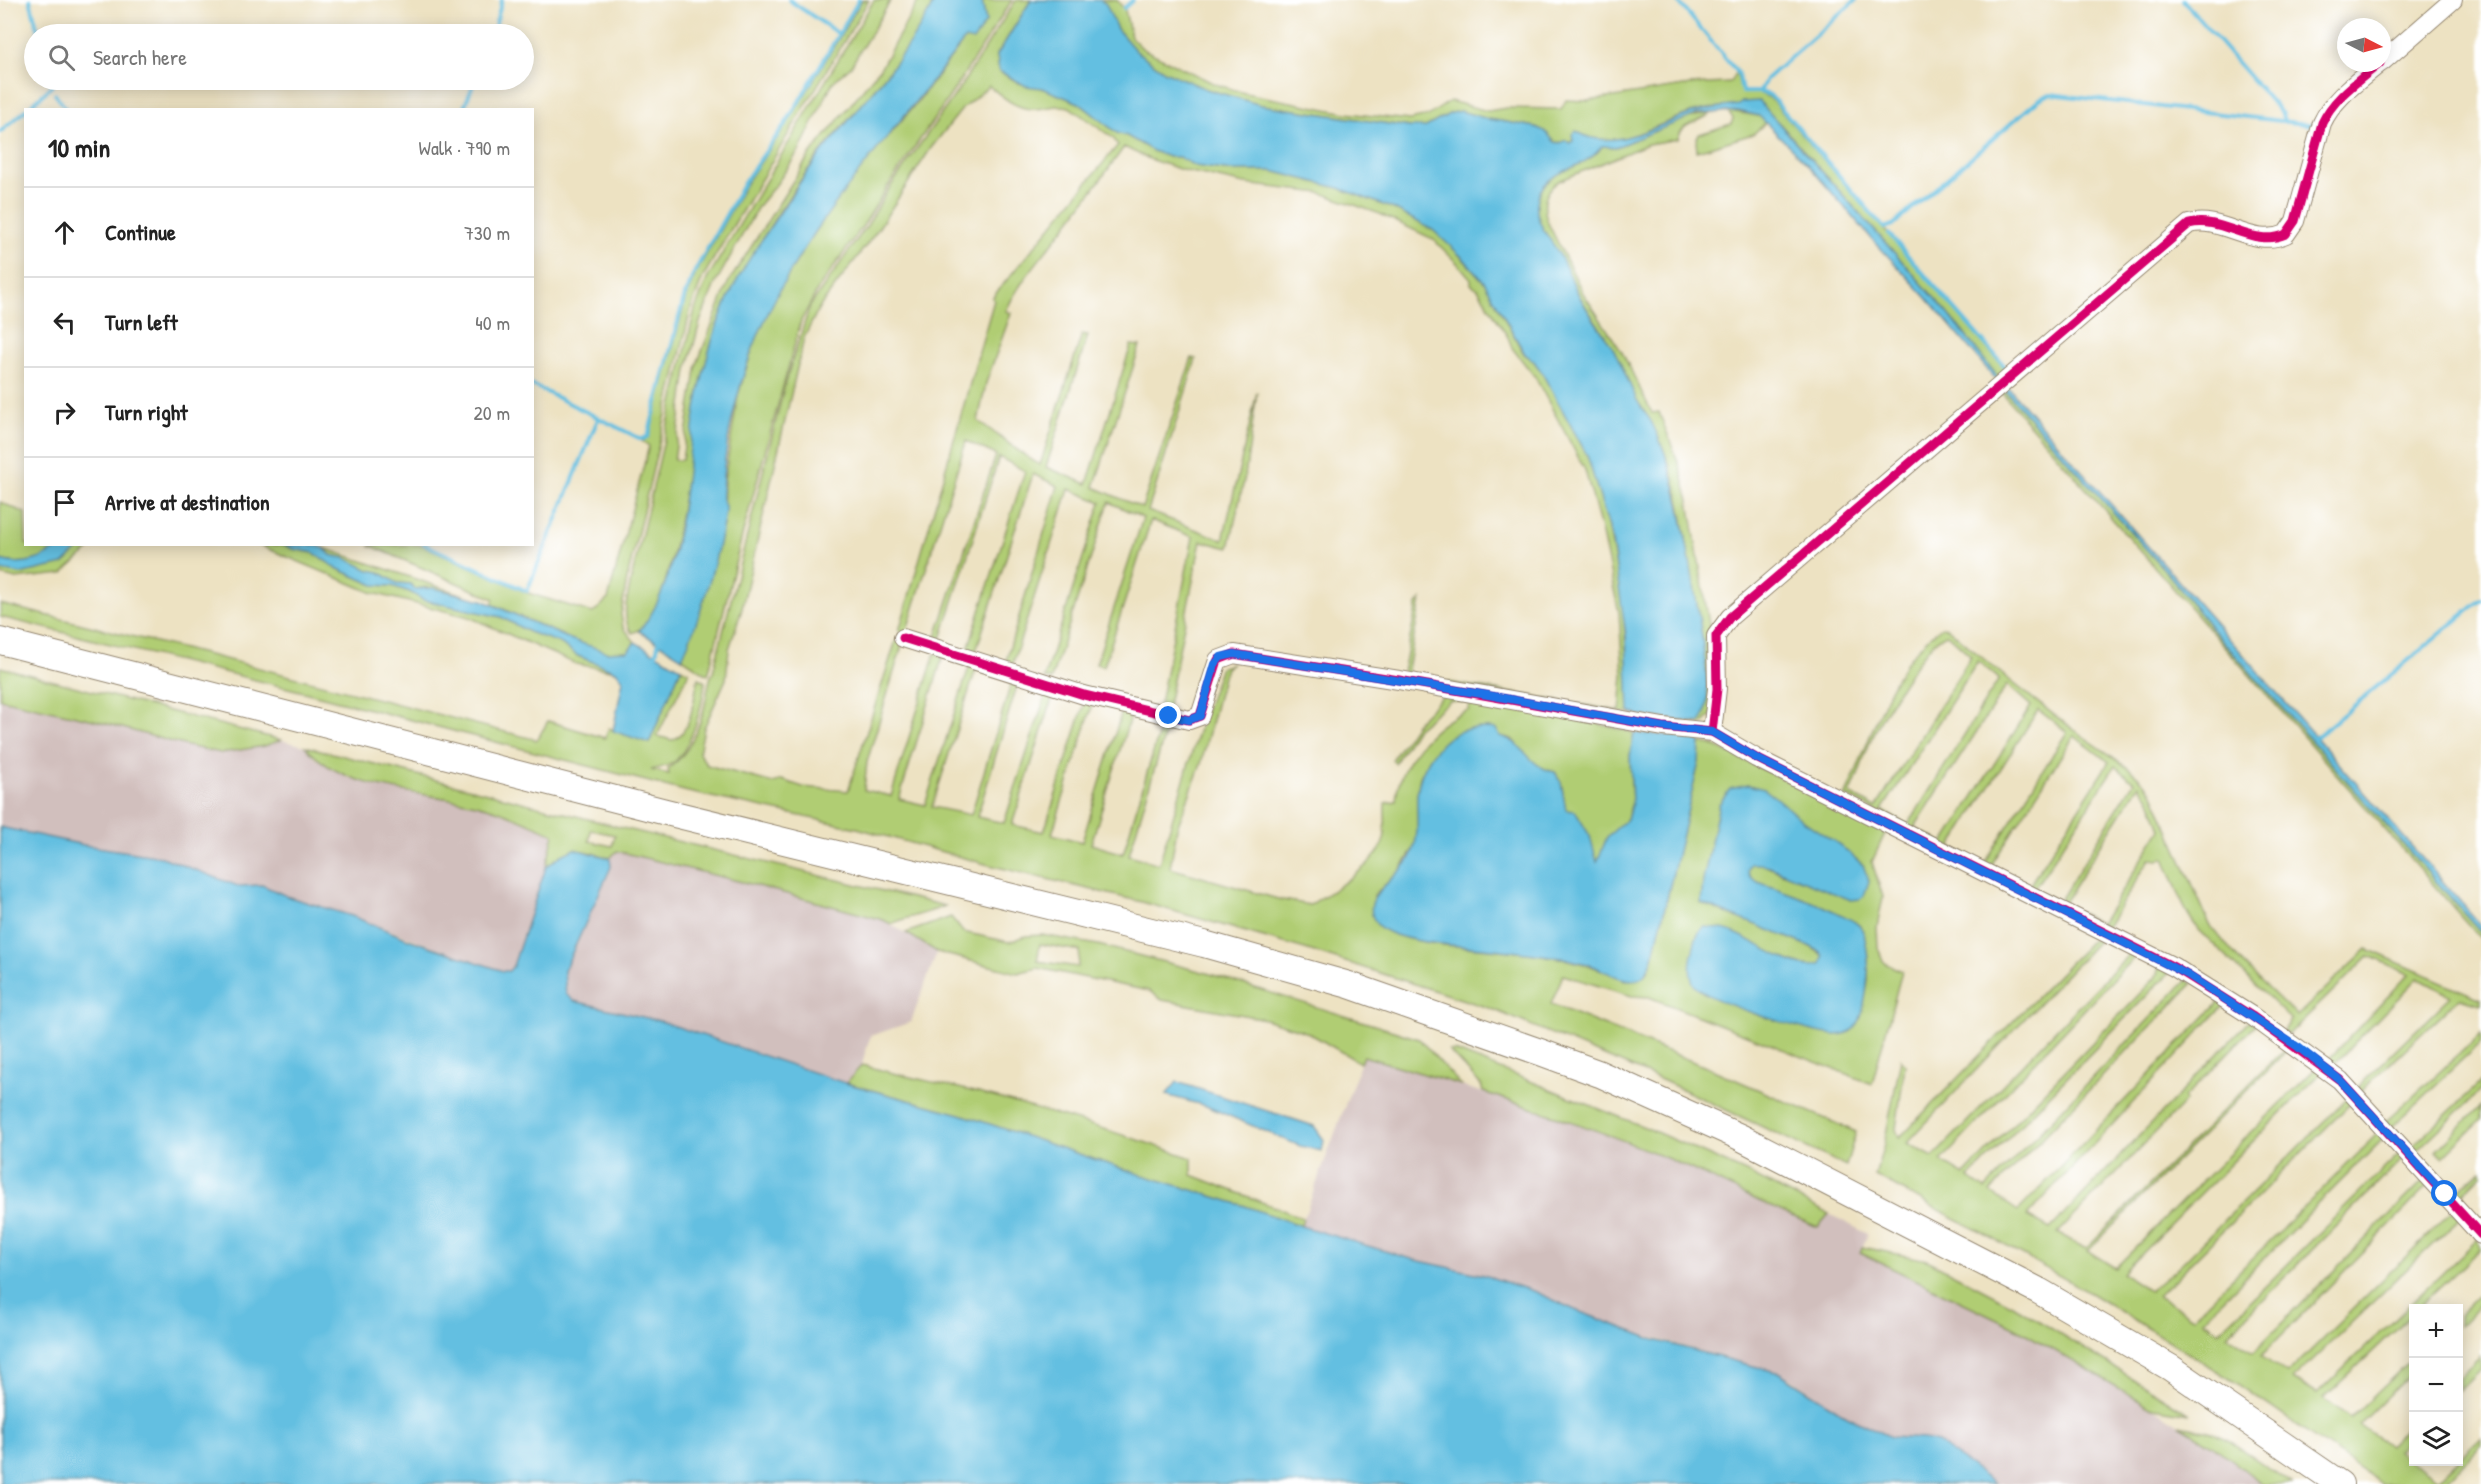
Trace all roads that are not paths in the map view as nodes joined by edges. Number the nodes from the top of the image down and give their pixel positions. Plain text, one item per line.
1 (2453, 0) edge
2 (2391, 53) edge
3 (2369, 72) edge
4 (903, 638) dead end
5 (0, 641) edge
6 (1712, 732) junction
7 (2481, 1235) edge
8 (2340, 1484) edge

1 - 2 street
3 - 6 street
4 - 6 street
5 - 8 highway
6 - 7 street

